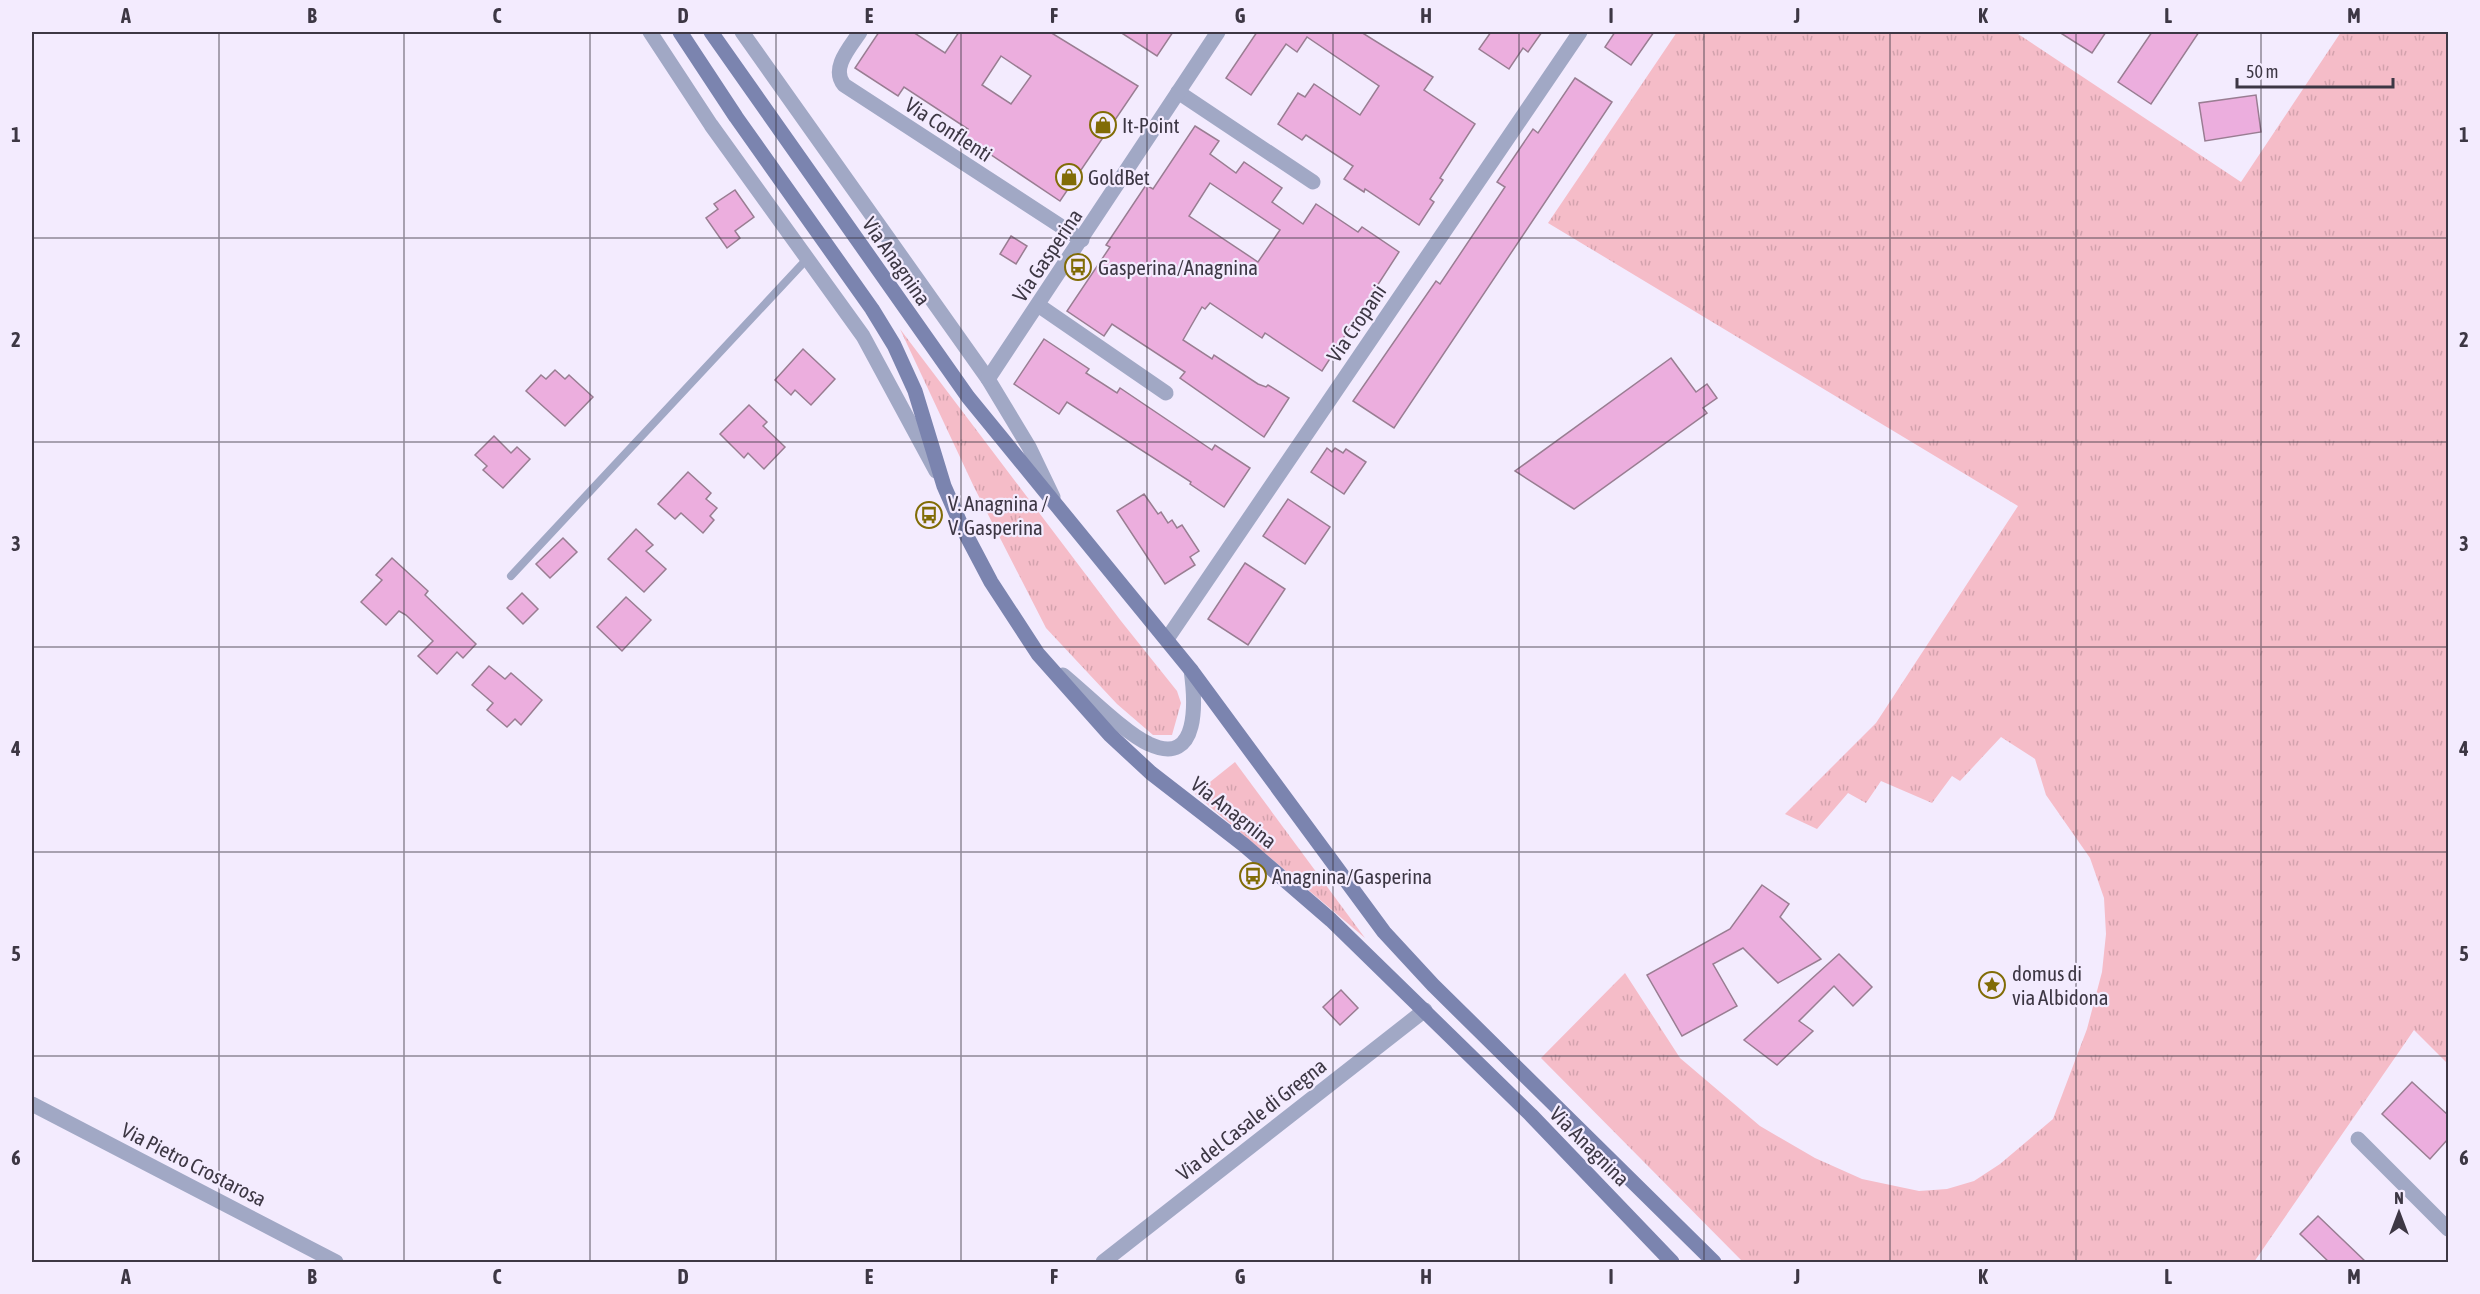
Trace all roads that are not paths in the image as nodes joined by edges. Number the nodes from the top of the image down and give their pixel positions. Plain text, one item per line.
1 (650, 32) edge
2 (680, 32) edge
3 (711, 32) edge
4 (742, 32) edge
5 (860, 32) edge
6 (1218, 32) edge
7 (1580, 32) edge
8 (1178, 92) junction
9 (1313, 182) dead end
10 (1082, 240) junction
11 (806, 260) junction
12 (1038, 305) junction
13 (988, 380) junction
14 (1166, 393) dead end
15 (944, 486) junction
16 (1058, 508) junction
17 (512, 576) dead end
18 (1167, 639) junction
19 (1038, 654) junction
20 (1191, 670) junction
21 (1425, 1010) junction
22 (32, 1104) edge
23 (2358, 1139) dead end
24 (2448, 1229) edge
25 (336, 1263) edge
26 (1103, 1263) edge
27 (1672, 1263) edge
28 (1714, 1263) edge

1 - 11 street, Via Anagnina
2 - 15 main road, Via Anagnina
3 - 16 main road, Via Anagnina
4 - 13 street, Via Anagnina
5 - 10 street, Via Conflenti
6 - 8 street, Via Gasperina
7 - 18 street, Via Cropani
8 - 9 street
8 - 10 street, Via Gasperina
10 - 12 street, Via Gasperina
11 - 15 street, Via Anagnina
11 - 17 lane
12 - 13 street, Via Gasperina
12 - 14 street
13 - 16 street, Via Anagnina
15 - 19 main road, Via Anagnina
16 - 18 main road, Via Anagnina
18 - 20 main road, Via Anagnina
19 - 20 street
19 - 21 main road, Via Anagnina
20 - 28 main road, Via Anagnina
21 - 26 street, Via del Casale di Gregna
21 - 27 main road, Via Anagnina
22 - 25 street, Via Pietro Crostarosa
23 - 24 street

